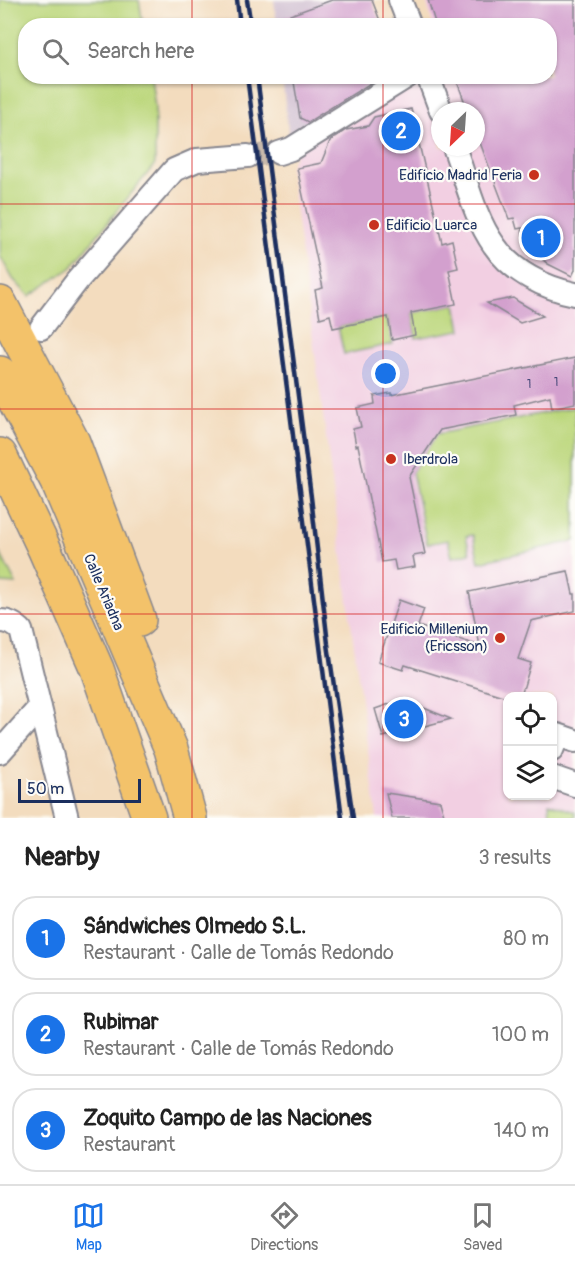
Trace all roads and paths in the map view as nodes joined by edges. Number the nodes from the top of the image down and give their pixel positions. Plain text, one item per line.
1 (400, 0) edge
2 (407, 18) edge
3 (395, 84) edge
4 (431, 84) edge
5 (438, 102) edge
6 (279, 153) tunnel mouth
7 (248, 156) tunnel mouth
8 (457, 156) edge
9 (575, 294) edge
10 (0, 303) edge
11 (41, 328) dead end
12 (0, 373) edge
13 (0, 454) edge
14 (0, 621) edge
15 (40, 707) junction
16 (575, 741) edge
17 (554, 746) edge
18 (171, 749) junction
19 (0, 752) edge
20 (557, 779) edge
21 (575, 785) edge
22 (67, 818) edge
23 (149, 818) edge
24 (190, 818) edge

1 - 2 street
3 - 6 street
4 - 5 street
7 - 11 street
8 - 9 street
10 - 18 highway
12 - 18 highway, Calle Ariadna
13 - 23 highway
14 - 15 street
15 - 19 street
15 - 22 street
16 - 17 street
18 - 24 highway, Calle Ariadna
20 - 21 street

